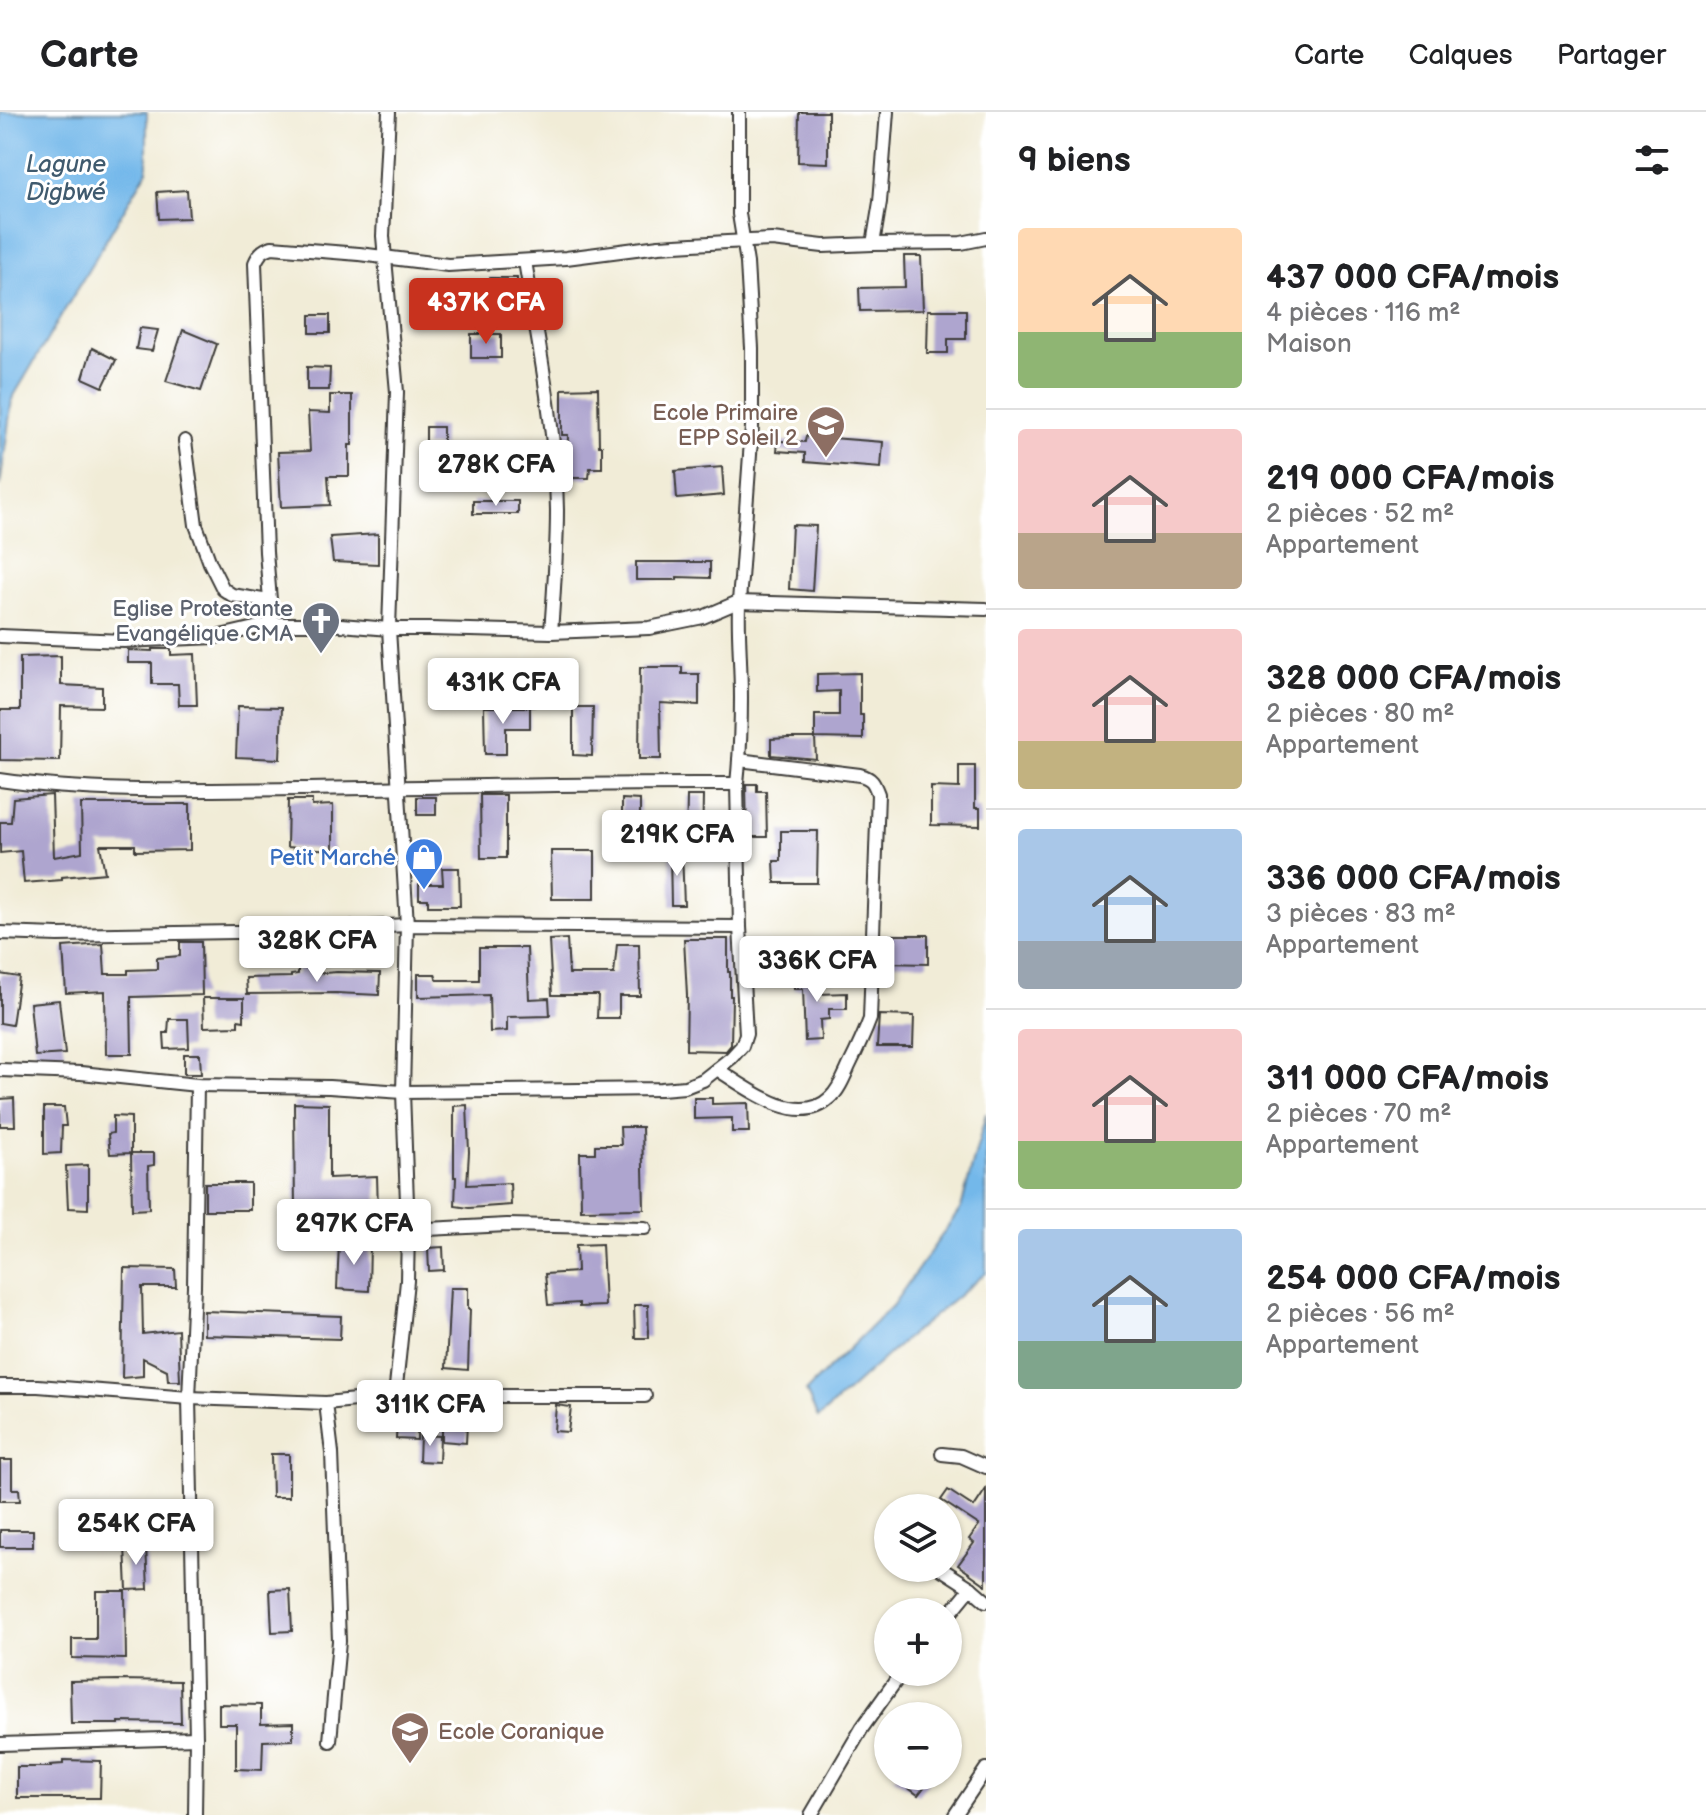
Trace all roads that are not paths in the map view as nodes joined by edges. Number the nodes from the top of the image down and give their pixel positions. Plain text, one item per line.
1 (389, 112) edge
2 (739, 112) edge
3 (887, 112) edge
4 (986, 238) edge
5 (744, 242) junction
6 (873, 244) junction
7 (384, 258) junction
8 (525, 261) junction
9 (185, 441) dead end
10 (269, 601) junction
11 (738, 602) junction
12 (986, 609) edge
13 (272, 624) junction
14 (389, 629) junction
15 (551, 632) junction
16 (0, 636) edge
17 (739, 760) junction
18 (0, 780) edge
19 (737, 784) junction
20 (399, 788) junction
21 (407, 925) junction
22 (740, 927) junction
23 (0, 933) edge
24 (717, 1069) junction
25 (0, 1070) edge
26 (197, 1085) junction
27 (403, 1092) junction
28 (645, 1228) dead end
29 (408, 1230) junction
30 (0, 1386) edge
31 (395, 1396) junction
32 (645, 1396) dead end
33 (189, 1398) junction
34 (326, 1403) junction
35 (942, 1454) dead end
36 (986, 1467) edge
37 (962, 1582) edge
38 (971, 1588) junction
39 (962, 1599) edge
40 (986, 1601) edge
41 (892, 1686) edge
42 (196, 1738) junction
43 (330, 1741) dead end
44 (0, 1744) edge
45 (986, 1769) edge
46 (195, 1815) edge
47 (811, 1815) edge
48 (955, 1815) edge

1 - 7 street
2 - 5 street
3 - 6 street
4 - 6 street
5 - 6 street
5 - 8 street
5 - 11 street
7 - 8 street
7 - 10 street
7 - 14 street
8 - 15 street
9 - 10 street
10 - 13 street
11 - 12 street
11 - 15 street
11 - 17 street
13 - 14 street
13 - 16 street
14 - 15 street
14 - 20 street
17 - 19 street
17 - 24 street
18 - 20 street
19 - 20 street
19 - 22 street
20 - 21 street
21 - 22 street
21 - 23 street
21 - 27 street
22 - 24 street
24 - 27 street
25 - 26 street
26 - 27 street
26 - 33 street
27 - 29 street
28 - 29 street
29 - 31 street
30 - 33 street
31 - 32 street
31 - 34 street
33 - 34 street
33 - 42 street
34 - 43 street
35 - 36 street
37 - 38 street
38 - 39 street
38 - 40 street
41 - 47 street
42 - 44 street
42 - 46 street
45 - 48 street

